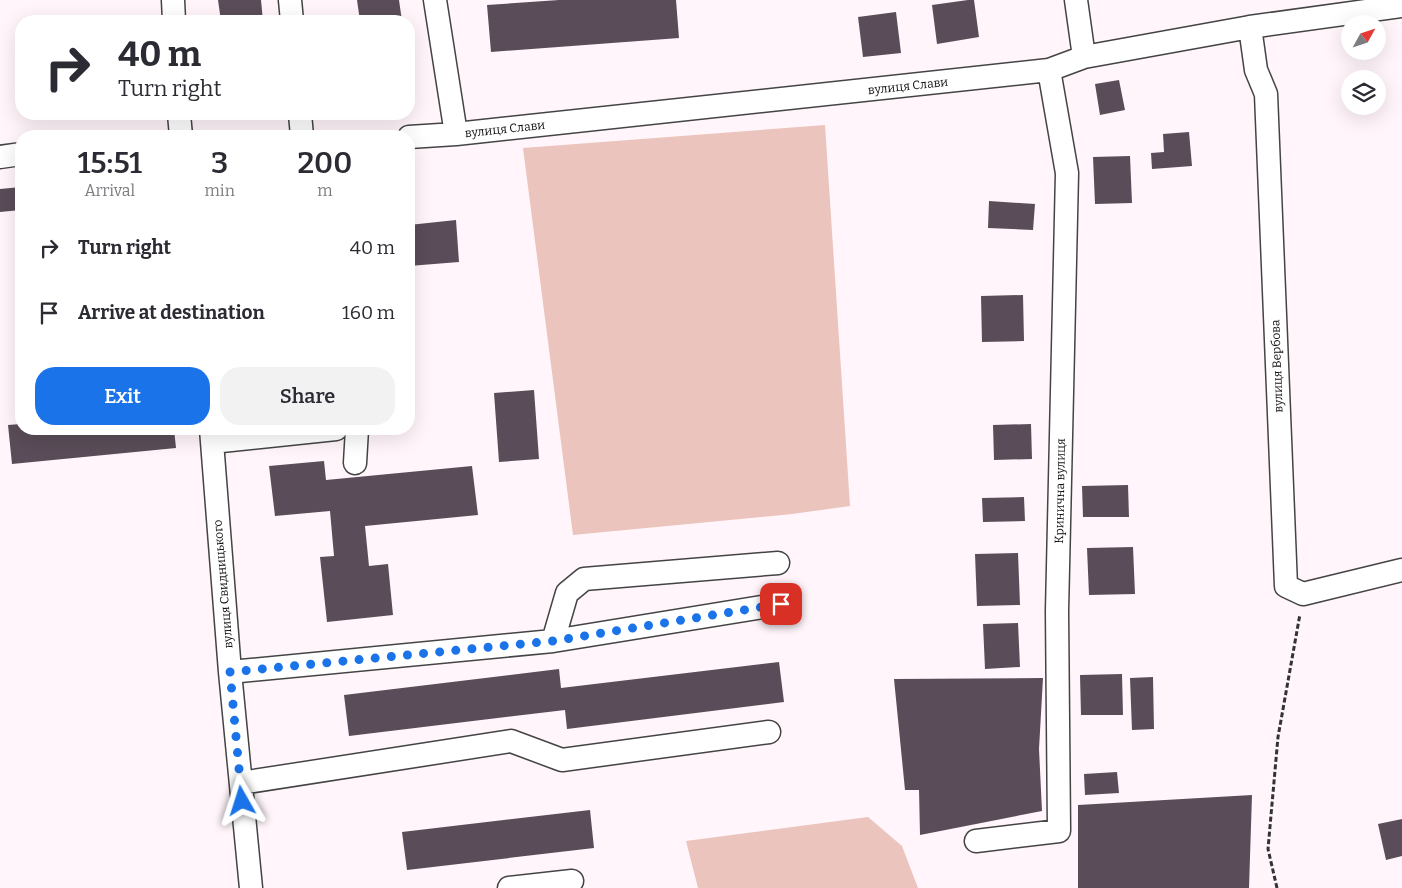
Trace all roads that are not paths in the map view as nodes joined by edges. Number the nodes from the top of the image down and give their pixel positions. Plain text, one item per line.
1 (173, 0) edge
2 (290, 0) edge
3 (435, 0) edge
4 (1076, 0) edge
5 (1402, 6) edge
6 (174, 15) edge
7 (291, 15) edge
8 (1250, 27) junction
9 (1084, 57) junction
10 (1049, 70) junction
11 (456, 134) junction
12 (415, 137) edge
13 (15, 155) edge
14 (0, 157) edge
15 (211, 435) edge
16 (357, 435) edge
17 (355, 463) dead end
18 (778, 563) dead end
19 (1402, 570) edge
20 (781, 604) dead end
21 (553, 641) junction
22 (230, 672) junction
23 (769, 732) dead end
24 (241, 783) junction
25 (976, 841) dead end
26 (572, 881) dead end
27 (251, 888) edge
28 (509, 888) edge

1 - 6 street
2 - 7 street
3 - 11 street
4 - 9 street
5 - 8 street, вулиця Слави
8 - 9 street, вулиця Слави
8 - 19 street, вулиця Вербова
9 - 10 street, вулиця Слави
10 - 11 street, вулиця Слави
10 - 25 street, Кринична вулиця
11 - 12 street, вулиця Слави
13 - 14 street
15 - 22 street, вулиця Свидницького
16 - 17 street
18 - 21 street
20 - 21 street
21 - 22 street
22 - 24 street, вулиця Свидницького
23 - 24 street
24 - 27 street, вулиця Свидницького
26 - 28 street

